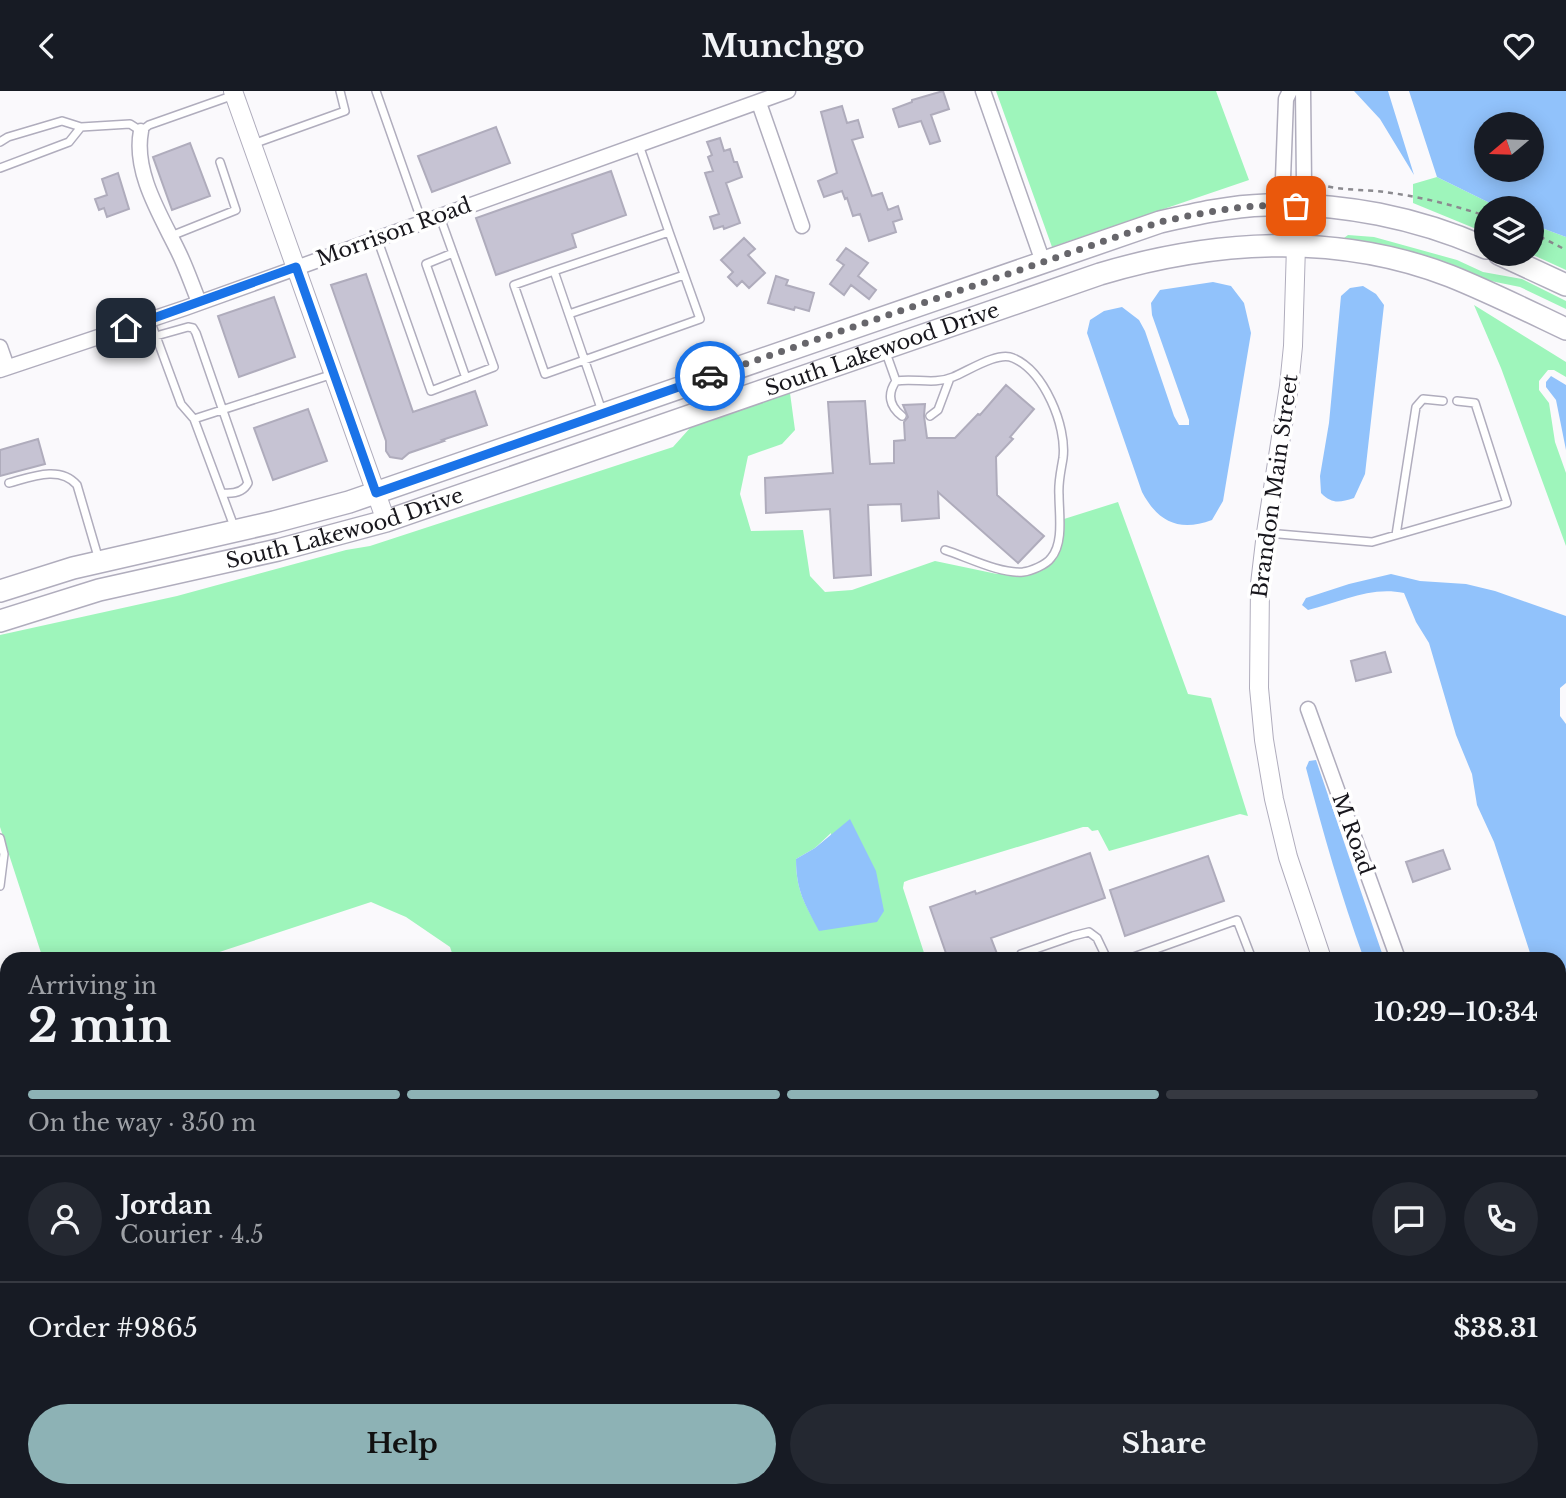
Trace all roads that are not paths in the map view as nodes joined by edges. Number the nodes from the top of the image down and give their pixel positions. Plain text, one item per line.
1 (340, 91) edge
2 (376, 91) edge
3 (788, 91) edge
4 (984, 91) edge
5 (1290, 91) edge
6 (1303, 91) edge
7 (234, 93) edge
8 (759, 103) junction
9 (81, 127) junction
10 (141, 131) junction
11 (0, 142) edge
12 (253, 145) junction
13 (639, 145) junction
14 (220, 162) dead end
15 (0, 168) edge
16 (1282, 205) junction
17 (1311, 207) junction
18 (440, 216) junction
19 (422, 222) junction
20 (802, 226) dead end
21 (669, 232) junction
22 (170, 236) junction
23 (377, 238) junction
24 (1474, 244) edge
25 (1296, 246) junction
26 (453, 253) junction
27 (1043, 262) junction
28 (1525, 266) edge
29 (296, 267) junction
30 (554, 271) junction
31 (684, 275) junction
32 (1566, 285) edge
33 (199, 303) junction
34 (569, 314) junction
35 (150, 320) junction
36 (1566, 330) edge
37 (156, 336) junction
38 (0, 347) edge
39 (884, 349) junction
40 (584, 360) junction
41 (4, 369) edge
42 (334, 373) junction
43 (466, 378) junction
44 (950, 378) junction
45 (896, 381) junction
46 (1443, 401) dead end
47 (1457, 401) dead end
48 (221, 410) junction
49 (603, 414) junction
50 (902, 416) dead end
51 (930, 416) dead end
52 (194, 419) junction
53 (9, 483) dead end
54 (222, 493) junction
55 (376, 493) junction
56 (386, 520) junction
57 (235, 530) junction
58 (1266, 533) junction
59 (1396, 535) junction
60 (945, 550) dead end
61 (100, 561) junction
62 (0, 591) edge
63 (0, 621) edge
64 (1308, 709) dead end
65 (0, 838) edge
66 (0, 886) edge
67 (1158, 949) junction
68 (1027, 952) edge
69 (1104, 952) edge
70 (1149, 952) edge
71 (1159, 952) edge
72 (1249, 952) edge
73 (1320, 952) edge
74 (1395, 952) edge

1 - 12 lane
2 - 19 lane
3 - 8 street, Morrison Road
4 - 27 street
5 - 16 street, Brandon Main Street
6 - 17 street
7 - 10 lane
7 - 12 street
8 - 13 street, Morrison Road
8 - 20 street
9 - 10 lane
9 - 11 lane
9 - 15 lane
10 - 22 street
12 - 29 street
13 - 18 street, Morrison Road
13 - 21 lane
14 - 22 lane
16 - 17 main road, South Lakewood Drive
16 - 25 street, Brandon Main Street
16 - 27 main road, South Lakewood Drive
17 - 24 main road, South Lakewood Drive
17 - 25 street
18 - 19 street, Morrison Road
18 - 26 lane
19 - 23 street, Morrison Road
21 - 30 lane
21 - 31 lane
22 - 33 street
23 - 29 street, Morrison Road
23 - 43 lane
25 - 36 main road, South Lakewood Drive
25 - 39 main road, South Lakewood Drive
25 - 58 street, Brandon Main Street
26 - 43 lane
26 - 43 lane
27 - 49 main road, South Lakewood Drive
28 - 32 main road
29 - 33 street, Morrison Road
29 - 42 street
30 - 34 lane
30 - 40 lane
31 - 34 lane
31 - 40 lane
33 - 35 street, Morrison Road
34 - 40 lane
35 - 37 lane
35 - 41 street, Morrison Road
37 - 48 lane
37 - 52 lane
38 - 41 street
39 - 45 lane
39 - 56 main road, South Lakewood Drive
40 - 49 lane
42 - 48 lane
42 - 55 street
44 - 45 lane
44 - 51 lane
44 - 60 lane
45 - 50 lane
46 - 59 lane
47 - 59 lane
48 - 52 lane
48 - 54 lane
49 - 55 main road, South Lakewood Drive
52 - 54 lane
53 - 61 lane
54 - 57 lane
55 - 56 street
55 - 57 main road, South Lakewood Drive
56 - 63 main road, South Lakewood Drive
57 - 61 main road, South Lakewood Drive
58 - 59 lane
58 - 73 street, Brandon Main Street
61 - 62 main road, South Lakewood Drive
64 - 74 street, M Road
65 - 66 lane
67 - 70 lane
67 - 71 lane
67 - 72 lane
68 - 69 lane

